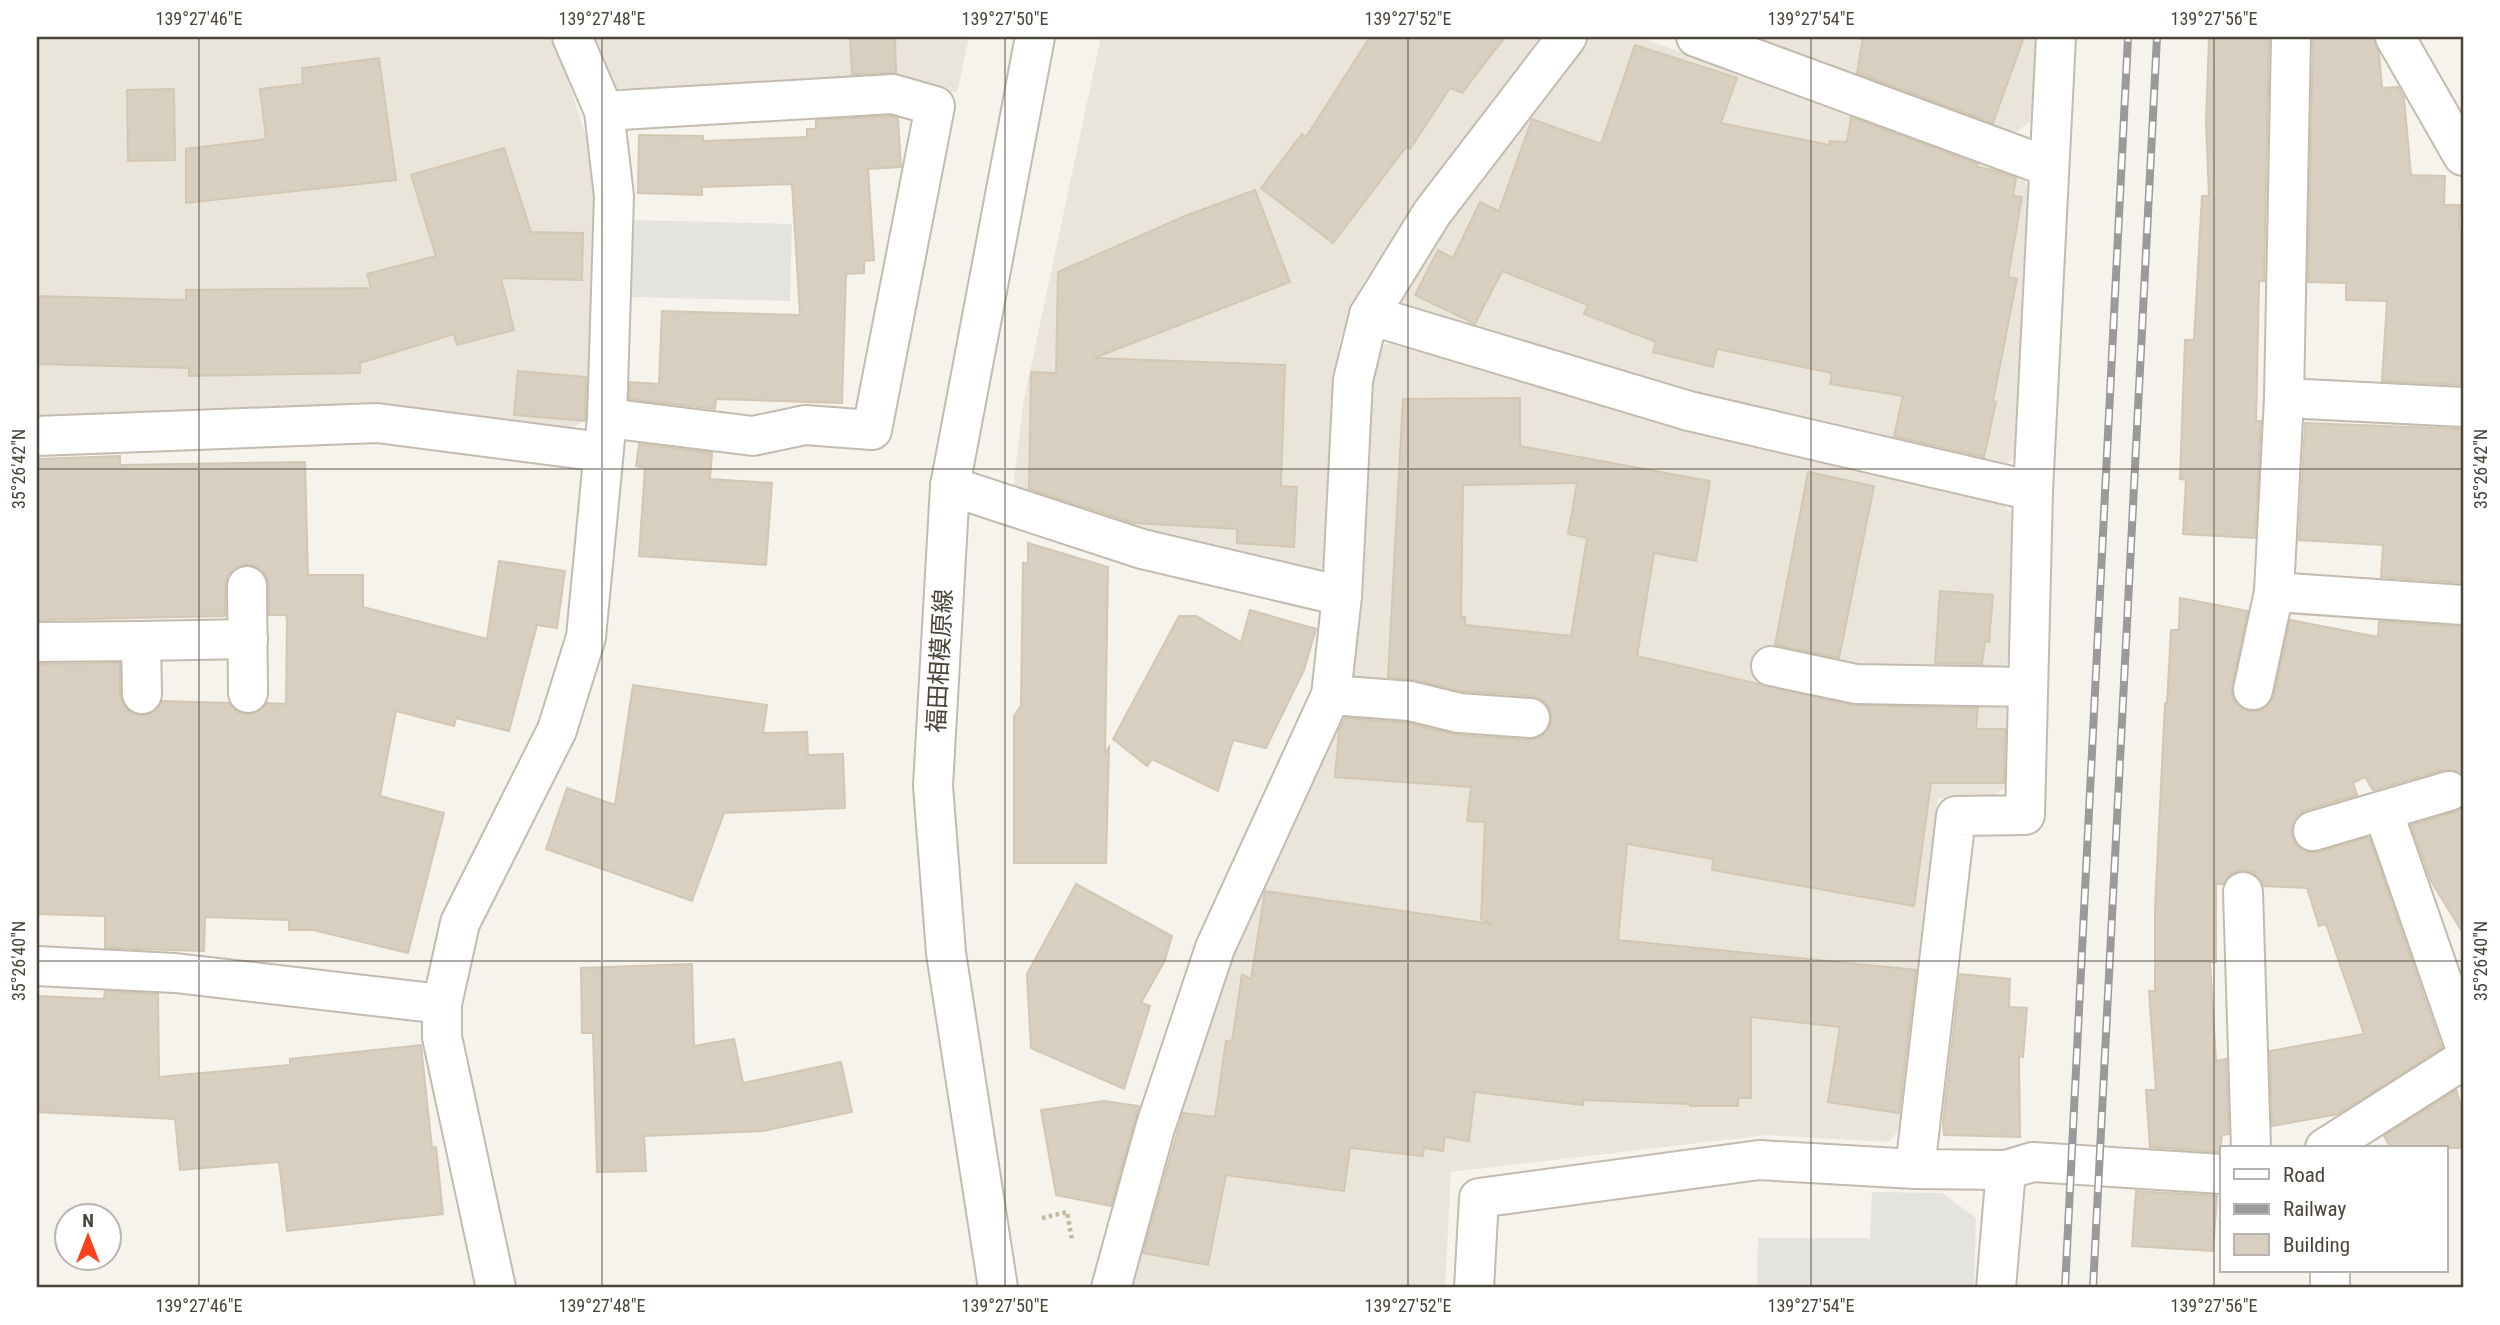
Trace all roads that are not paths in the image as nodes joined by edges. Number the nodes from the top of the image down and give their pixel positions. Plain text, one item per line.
1 (572, 37) edge
2 (1035, 37) edge
3 (1567, 37) edge
4 (1696, 37) edge
5 (2056, 37) edge
6 (2291, 37) edge
7 (2395, 37) edge
8 (604, 111) junction
9 (2463, 156) edge
10 (2049, 167) junction
11 (1369, 315) junction
12 (2284, 398) junction
13 (2463, 407) edge
14 (604, 435) junction
15 (37, 436) edge
16 (950, 485) junction
17 (2033, 491) junction
18 (247, 586) dead end
19 (2274, 592) junction
20 (1342, 596) junction
21 (2463, 605) edge
22 (248, 639) junction
23 (141, 641) junction
24 (37, 642) edge
25 (1771, 666) dead end
26 (2027, 687) junction
27 (2252, 690) dead end
28 (248, 693) dead end
29 (142, 694) dead end
30 (1331, 695) junction
31 (1530, 718) dead end
32 (2449, 791) dead end
33 (2383, 811) junction
34 (2314, 831) dead end
35 (2243, 892) dead end
36 (37, 966) edge
37 (442, 1004) junction
38 (2463, 1041) edge
39 (2463, 1060) edge
40 (2251, 1146) edge
41 (2331, 1146) edge
42 (1915, 1169) junction
43 (2006, 1170) junction
44 (2220, 1174) edge
45 (496, 1288) edge
46 (998, 1288) edge
47 (1111, 1288) edge
48 (1474, 1288) edge
49 (1996, 1288) edge

1 - 8 street
2 - 16 street, 福田相模原線
3 - 11 street
4 - 10 street
5 - 10 street
6 - 12 street
7 - 9 street
8 - 14 street
8 - 14 street
10 - 17 street
11 - 17 street
11 - 20 street
12 - 13 street
12 - 19 street
14 - 15 street
14 - 37 street
16 - 20 street
16 - 46 street, 福田相模原線
17 - 26 street
18 - 22 street
19 - 21 street
19 - 27 street
20 - 30 street
22 - 23 street
22 - 28 street
23 - 24 street
23 - 29 street
25 - 26 street
26 - 42 street
30 - 31 street
30 - 47 street
32 - 33 street
33 - 34 street
33 - 38 street
35 - 40 street
36 - 37 street
37 - 45 street
39 - 41 street
42 - 43 street
42 - 48 street
43 - 44 street
43 - 49 street

